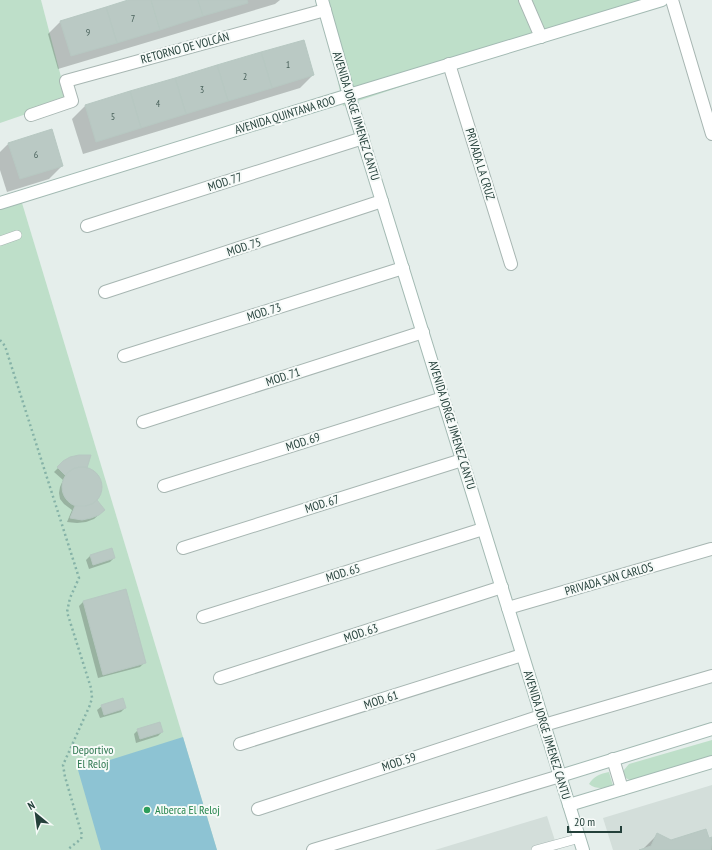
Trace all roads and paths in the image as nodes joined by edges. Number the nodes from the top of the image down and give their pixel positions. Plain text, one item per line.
1 (525, 0) edge
2 (662, 0) edge
3 (672, 0) edge
4 (323, 5) edge
5 (541, 37) junction
6 (449, 64) junction
7 (349, 94) junction
8 (31, 115) dead end
9 (712, 134) edge
10 (363, 138) junction
11 (382, 202) junction
12 (0, 203) edge
13 (87, 226) dead end
14 (18, 235) dead end
15 (0, 241) edge
16 (511, 264) dead end
17 (403, 268) junction
18 (105, 292) dead end
19 (423, 332) junction
20 (0, 340) edge
21 (124, 356) dead end
22 (443, 398) junction
23 (143, 422) dead end
24 (462, 460) junction
25 (164, 486) dead end
26 (483, 529) junction
27 (183, 548) dead end
28 (711, 549) dead end
29 (502, 587) junction
30 (508, 608) junction
31 (203, 617) dead end
32 (522, 655) junction
33 (712, 676) edge
34 (220, 678) dead end
35 (543, 720) junction
36 (712, 729) edge
37 (240, 744) dead end
38 (613, 759) junction
39 (712, 762) edge
40 (560, 776) junction
41 (622, 789) junction
42 (569, 805) junction
43 (258, 809) dead end
44 (580, 838) junction
45 (67, 850) edge
46 (314, 850) edge
47 (536, 850) edge
48 (583, 850) edge

1 - 5 street
2 - 5 street, AVENIDA QUINTANA ROO
3 - 9 street
4 - 7 street, AVENIDA JORGE JIMENEZ CANTU
4 - 8 street, RETORNO DE VOLCÁN
5 - 6 street, AVENIDA QUINTANA ROO
6 - 7 street, AVENIDA QUINTANA ROO
6 - 16 street, PRIVADA LA CRUZ
7 - 10 street, AVENIDA JORGE JIMENEZ CANTU
7 - 12 street, AVENIDA QUINTANA ROO
10 - 11 street, AVENIDA JORGE JIMENEZ CANTU
10 - 13 street, MOD. 77
11 - 17 street, AVENIDA JORGE JIMENEZ CANTU
11 - 18 street, MOD. 75
14 - 15 lane
17 - 19 street, AVENIDA JORGE JIMENEZ CANTU
17 - 21 street, MOD. 73
19 - 22 street, AVENIDA JORGE JIMENEZ CANTU
19 - 23 street, MOD. 71
20 - 45 path
22 - 24 street, AVENIDA JORGE JIMENEZ CANTU
22 - 25 street, MOD. 69
24 - 26 street, AVENIDA JORGE JIMENEZ CANTU
24 - 27 street, MOD. 67
26 - 29 street, AVENIDA JORGE JIMENEZ CANTU
26 - 31 street, MOD. 65
28 - 30 street, PRIVADA SAN CARLOS
29 - 30 street, AVENIDA JORGE JIMENEZ CANTU
29 - 34 street, MOD. 63
30 - 32 street, AVENIDA JORGE JIMENEZ CANTU
32 - 35 street, AVENIDA JORGE JIMENEZ CANTU
32 - 37 street, MOD. 61
33 - 35 street, MOD. 59
35 - 40 street, AVENIDA JORGE JIMENEZ CANTU
35 - 43 street, MOD. 59
36 - 38 street
38 - 40 street
38 - 41 street
39 - 41 street
40 - 42 street, AVENIDA JORGE JIMENEZ CANTU
40 - 46 street
41 - 42 street
42 - 44 street, AVENIDA JORGE JIMENEZ CANTU
44 - 47 lane
44 - 48 street, AVENIDA JORGE JIMENEZ CANTU

